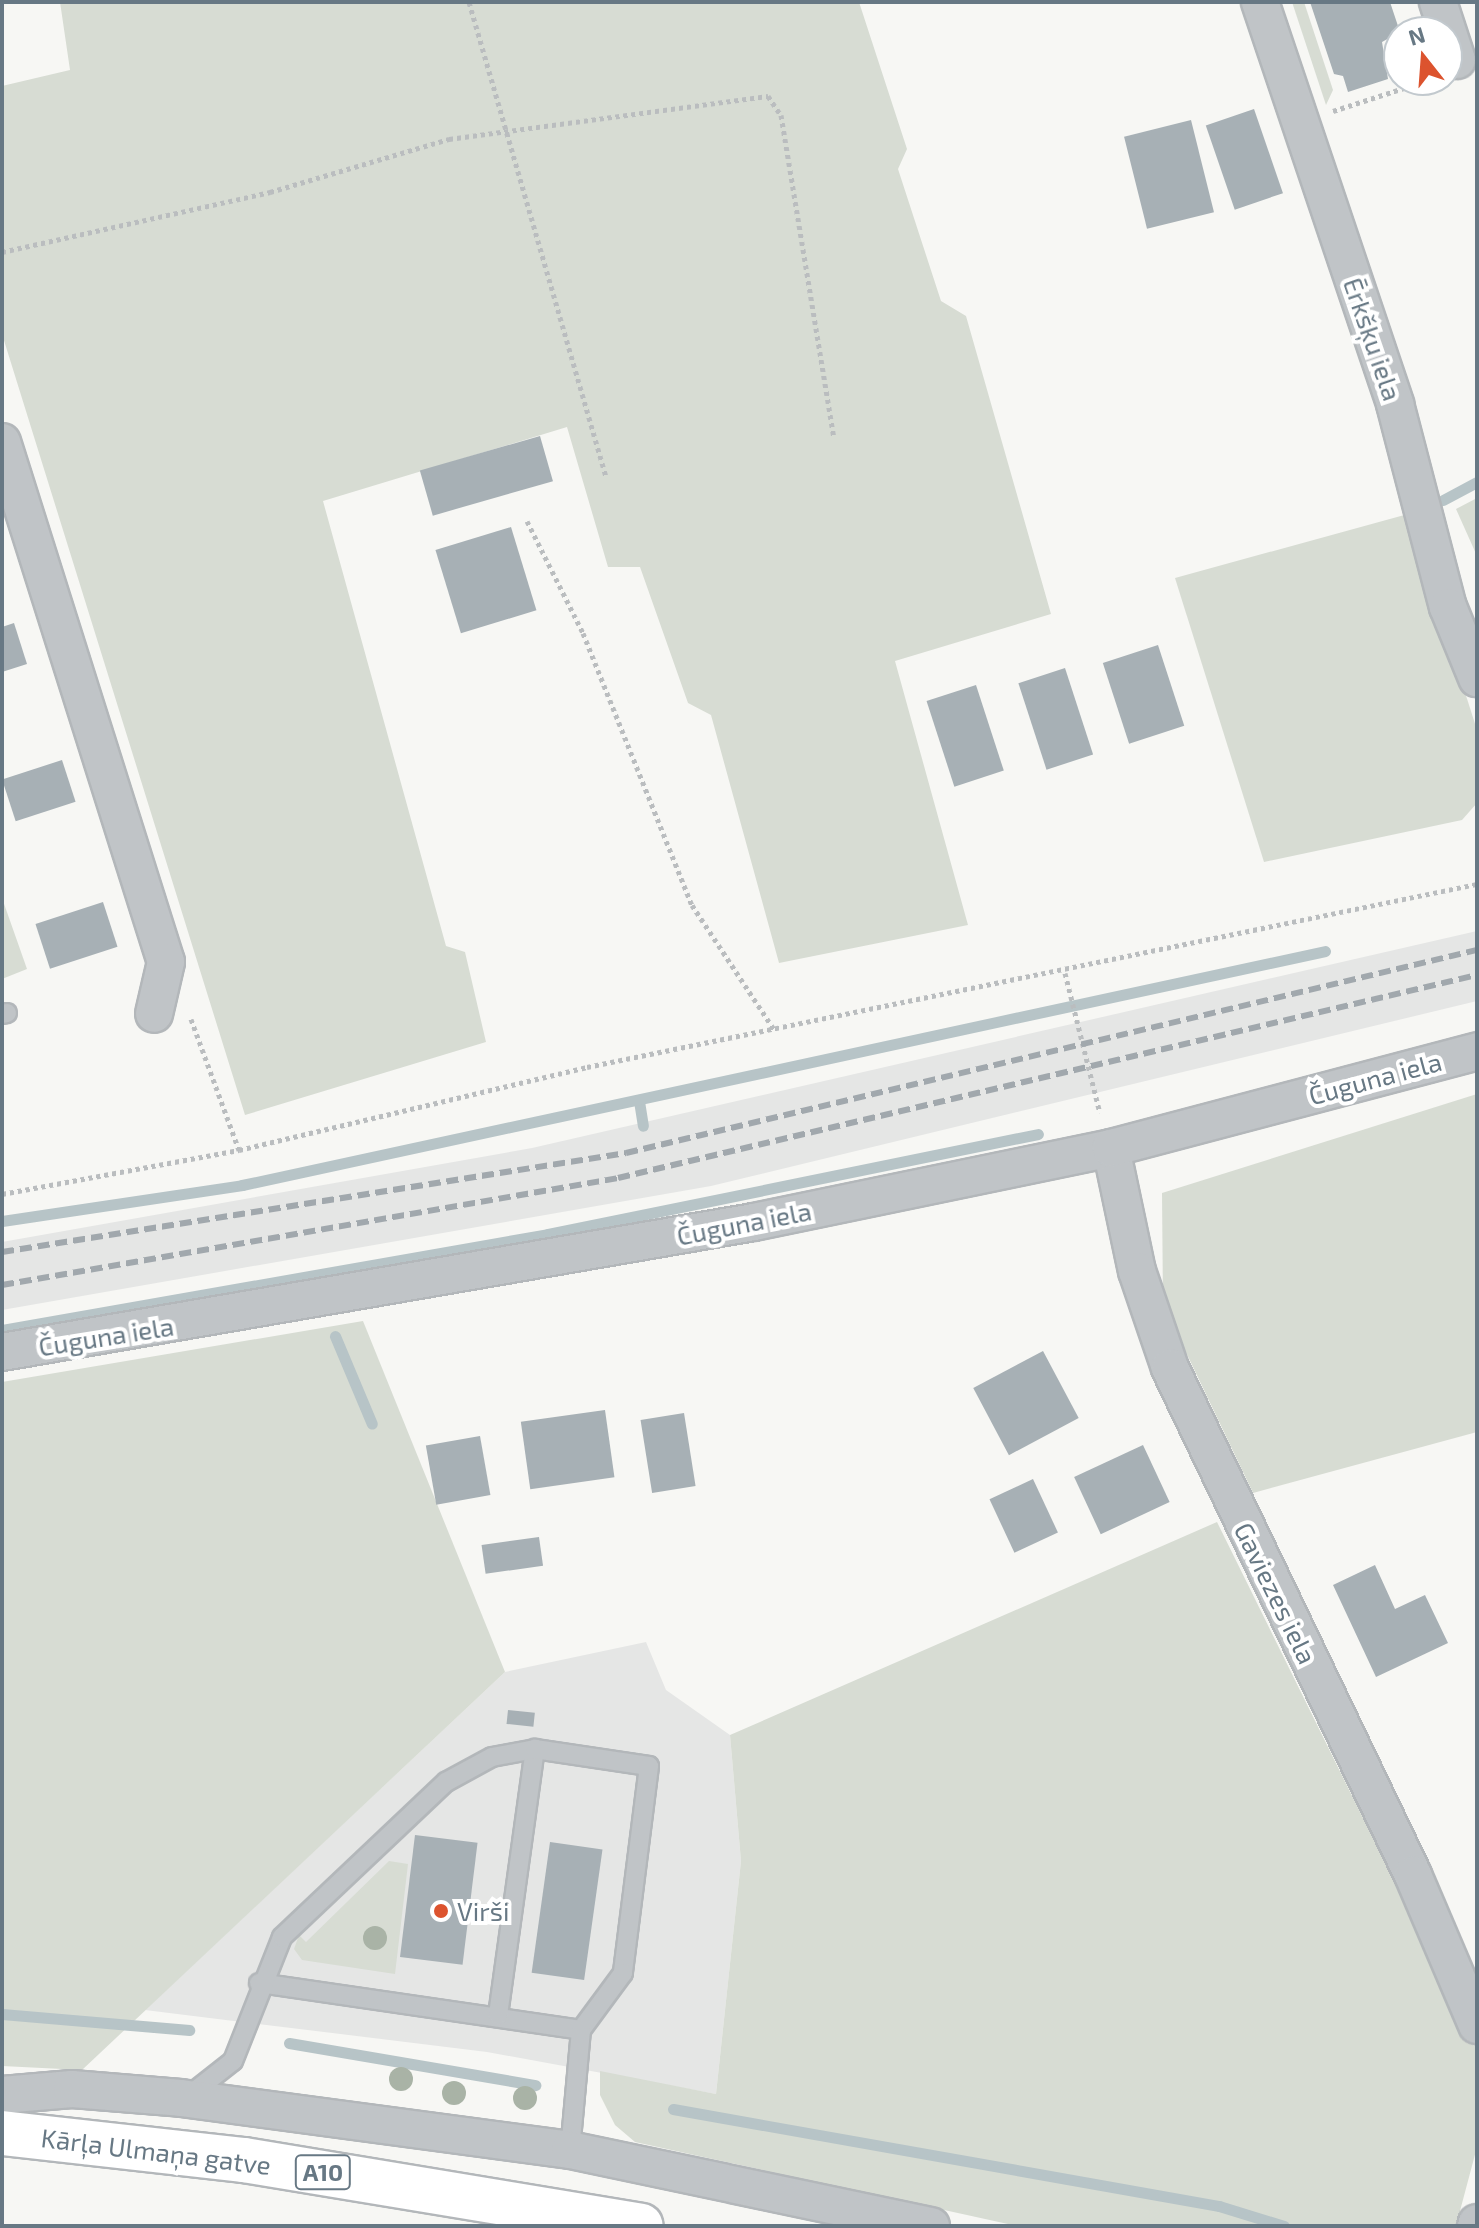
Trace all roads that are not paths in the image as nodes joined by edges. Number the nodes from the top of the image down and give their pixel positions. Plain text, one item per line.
1 (1260, 2) edge
2 (2, 442) edge
3 (1477, 678) edge
4 (154, 1014) dead end
5 (1477, 1051) edge
6 (1111, 1148) junction
7 (2, 1352) edge
8 (535, 1749) junction
9 (259, 1983) junction
10 (498, 2015) junction
11 (1477, 2025) edge
12 (581, 2030) junction
13 (2, 2095) edge
14 (181, 2098) junction
15 (2, 2133) edge
16 (570, 2150) junction
17 (641, 2226) edge
18 (931, 2226) edge

1 - 3 street, Ērkšķu iela
2 - 4 street
5 - 6 street, Čuguna iela
6 - 7 street, Čuguna iela
6 - 11 street, Gaviezes iela
8 - 9 lane
8 - 10 lane
8 - 12 lane
9 - 10 lane
9 - 14 lane
10 - 12 lane
12 - 16 lane
13 - 14 street
14 - 16 street
15 - 17 highway, Kārļa Ulmaņa gatve / A10
16 - 18 street

